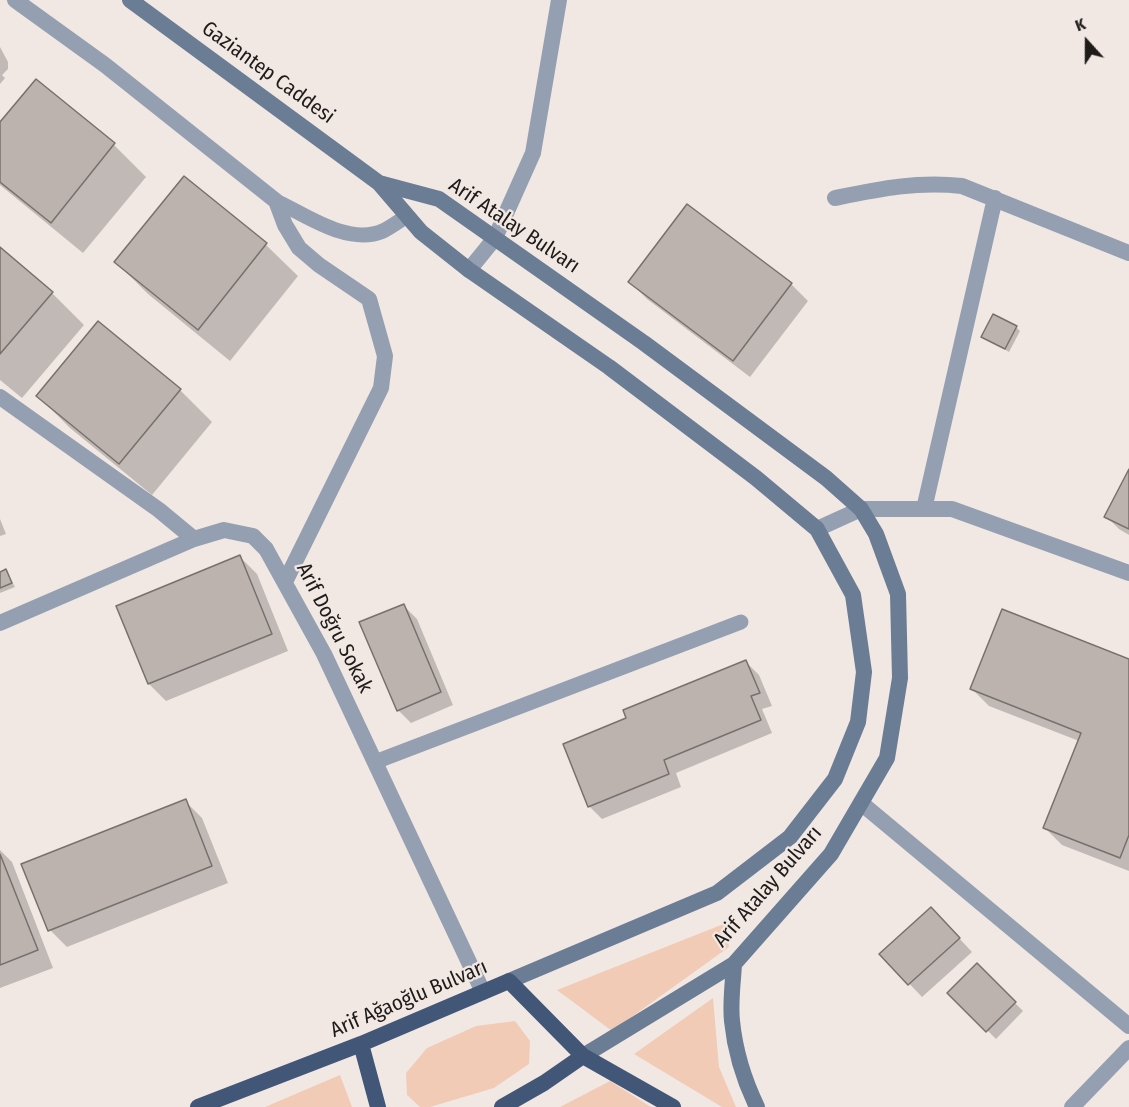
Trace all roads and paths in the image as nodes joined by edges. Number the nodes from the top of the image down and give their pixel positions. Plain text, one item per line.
1 (15, 0) edge
2 (130, 0) edge
3 (559, 0) edge
4 (379, 183) junction
5 (835, 198) dead end
6 (995, 198) junction
7 (276, 201) junction
8 (407, 216) junction
9 (495, 238) junction
10 (1129, 253) edge
11 (469, 270) junction
12 (0, 397) edge
13 (861, 509) junction
14 (924, 509) junction
15 (817, 529) junction
16 (194, 539) junction
17 (1129, 573) edge
18 (285, 582) junction
19 (741, 622) dead end
20 (0, 623) edge
21 (375, 762) junction
22 (861, 803) junction
23 (734, 964) junction
24 (509, 981) junction
25 (483, 992) junction
26 (1129, 1026) edge
27 (361, 1044) junction
28 (1129, 1048) edge
29 (583, 1056) junction
30 (198, 1107) edge
31 (378, 1107) edge
32 (502, 1107) edge
33 (673, 1107) edge
34 (757, 1107) edge
35 (1072, 1107) edge

1 - 7 street
2 - 4 main road, Gaziantep Caddesi
3 - 9 street
4 - 8 main road, Arif Atalay Bulvarı
4 - 9 main road, Arif Atalay Bulvarı
5 - 6 street
6 - 10 street
6 - 14 street
7 - 8 lane
7 - 18 street
8 - 11 main road, Arif Atalay Bulvarı
9 - 11 street
9 - 13 main road, Arif Atalay Bulvarı
11 - 15 main road, Arif Atalay Bulvarı
12 - 16 street
13 - 14 street
13 - 15 street
13 - 22 main road, Arif Atalay Bulvarı
14 - 17 street
15 - 24 main road, Arif Atalay Bulvarı
16 - 18 street, Arif Doğru Sokak
16 - 20 street, Arif Doğru Sokak
18 - 21 street, Arif Doğru Sokak
19 - 21 lane
21 - 25 street, Arif Doğru Sokak
22 - 23 main road, Arif Atalay Bulvarı
22 - 26 street
23 - 29 main road, Arif Atalay Bulvarı
23 - 34 main road
24 - 25 highway, Arif Ağaoğlu Bulvarı
24 - 29 highway, Arif Ağaoğlu Bulvarı
25 - 27 highway, Arif Ağaoğlu Bulvarı
27 - 30 highway, Arif Ağaoğlu Bulvarı
27 - 31 highway
28 - 35 street
29 - 32 highway
29 - 33 highway, Arif Ağaoğlu Bulvarı

